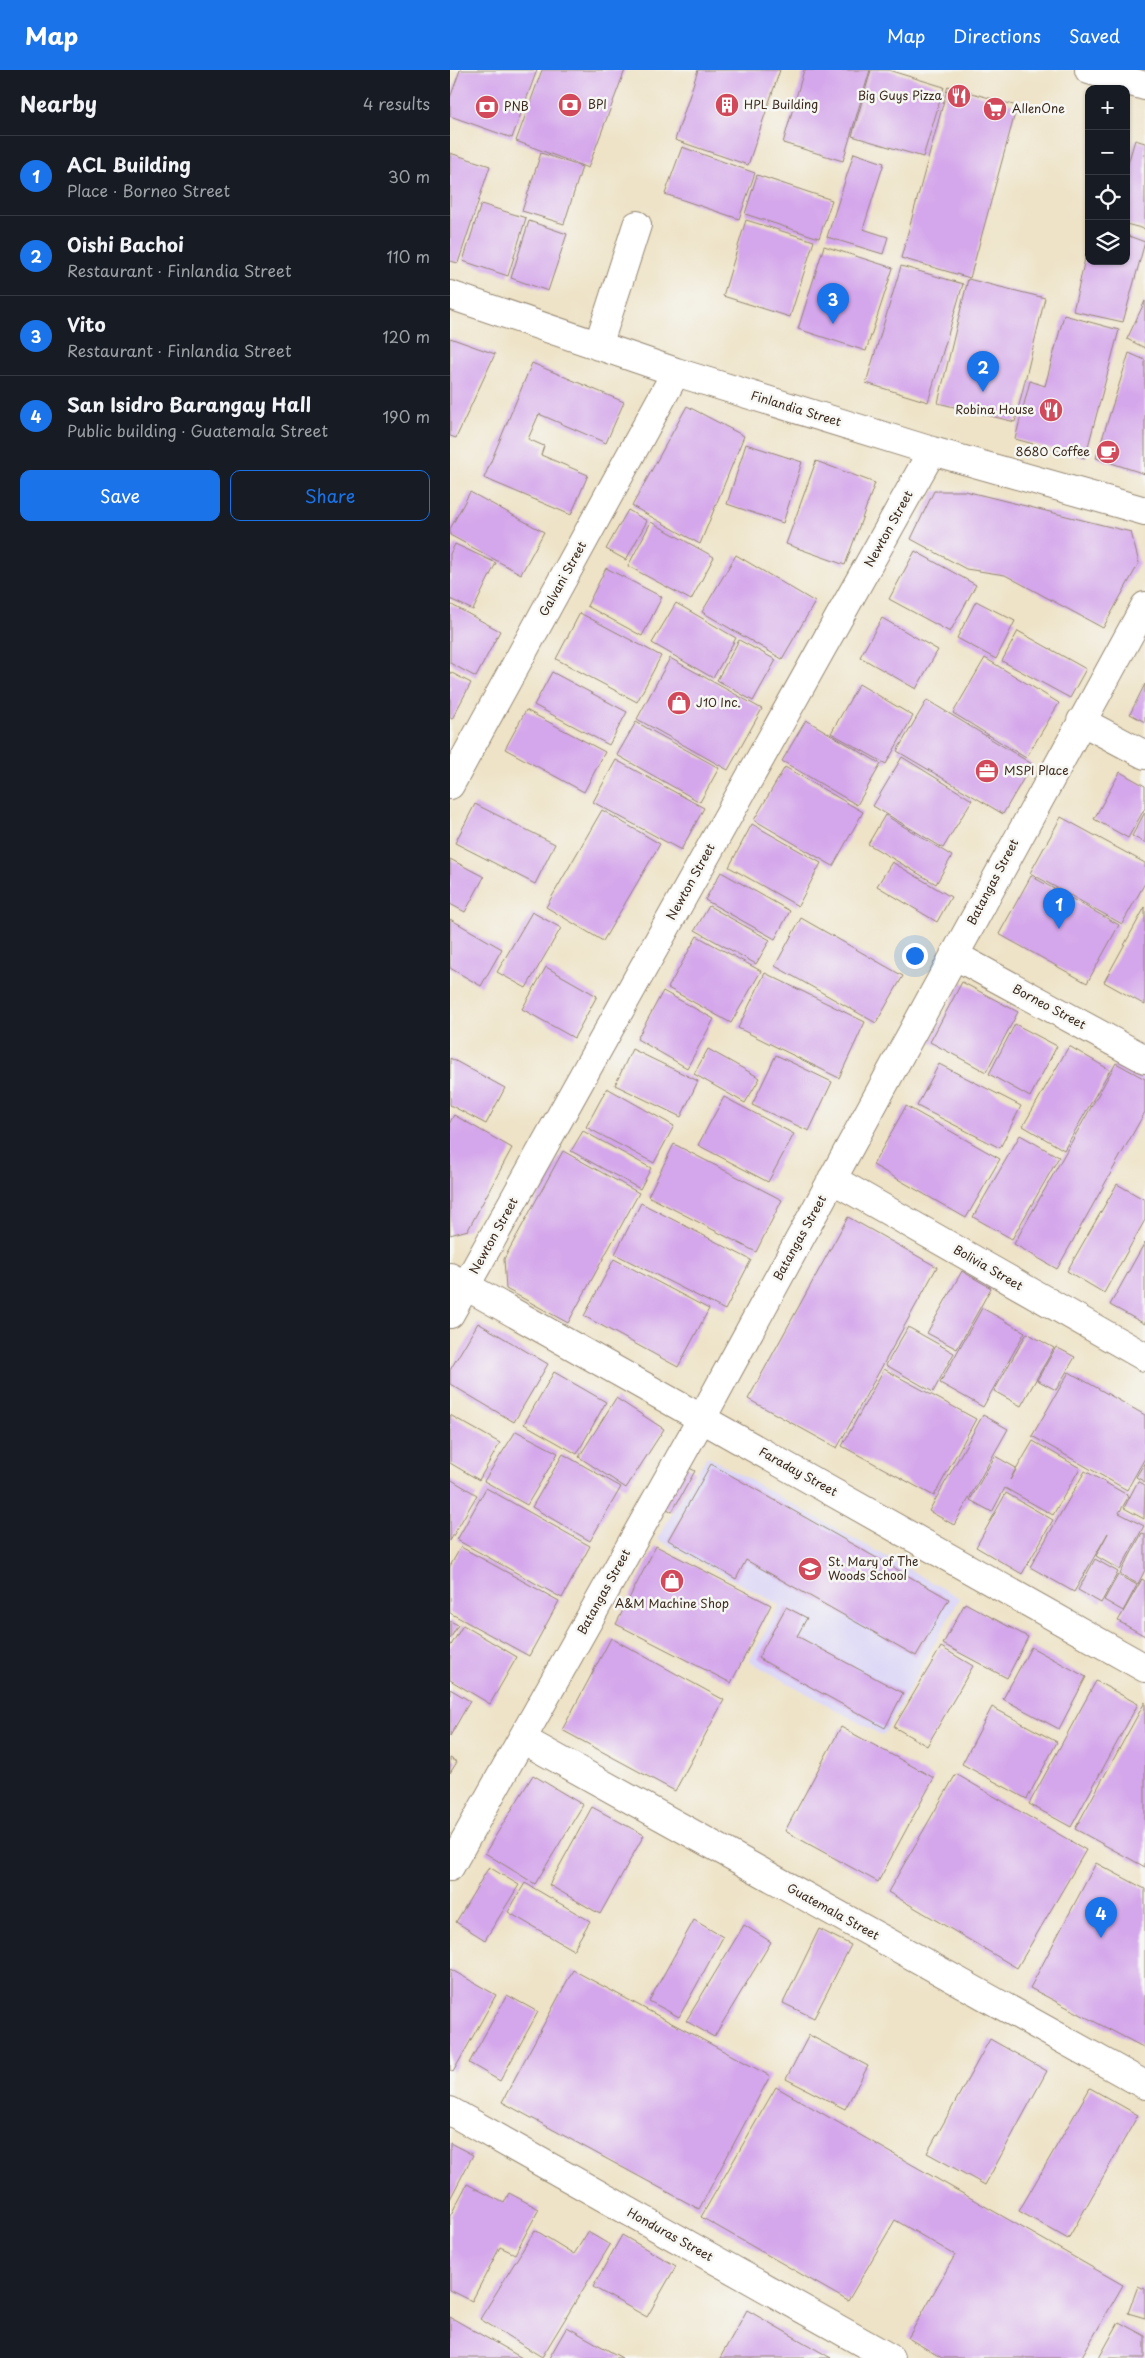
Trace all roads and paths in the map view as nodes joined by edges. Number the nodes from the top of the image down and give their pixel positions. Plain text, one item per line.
1 (1090, 70) edge
2 (1145, 86) edge
3 (637, 225) dead end
4 (450, 295) edge
5 (598, 346) junction
6 (676, 372) junction
7 (932, 451) junction
8 (1145, 511) edge
9 (1145, 606) edge
10 (1081, 721) junction
11 (1145, 754) edge
12 (450, 786) edge
13 (954, 955) junction
14 (1145, 1059) edge
15 (832, 1179) junction
16 (458, 1281) edge
17 (450, 1314) edge
18 (1145, 1357) edge
19 (702, 1418) junction
20 (1145, 1668) edge
21 (522, 1739) junction
22 (450, 1867) edge
23 (1145, 2084) edge
24 (450, 2111) edge
25 (890, 2358) edge

1 - 2 street
3 - 5 street
4 - 5 street, Finlandia Street
5 - 6 street, Finlandia Street
6 - 7 street, Finlandia Street
6 - 12 street, Galvani Street
7 - 8 street, Finlandia Street
7 - 16 street, Newton Street
9 - 10 street, Batangas Street
10 - 11 street
10 - 13 street, Batangas Street
13 - 14 street, Borneo Street
13 - 15 street, Batangas Street
15 - 18 street, Bolivia Street
15 - 19 street, Batangas Street
16 - 17 street, Newton Street
16 - 19 street, Faraday Street
19 - 20 street, Faraday Street
19 - 21 street, Batangas Street
21 - 22 street, Batangas Street
21 - 23 street, Guatemala Street
24 - 25 street, Honduras Street

